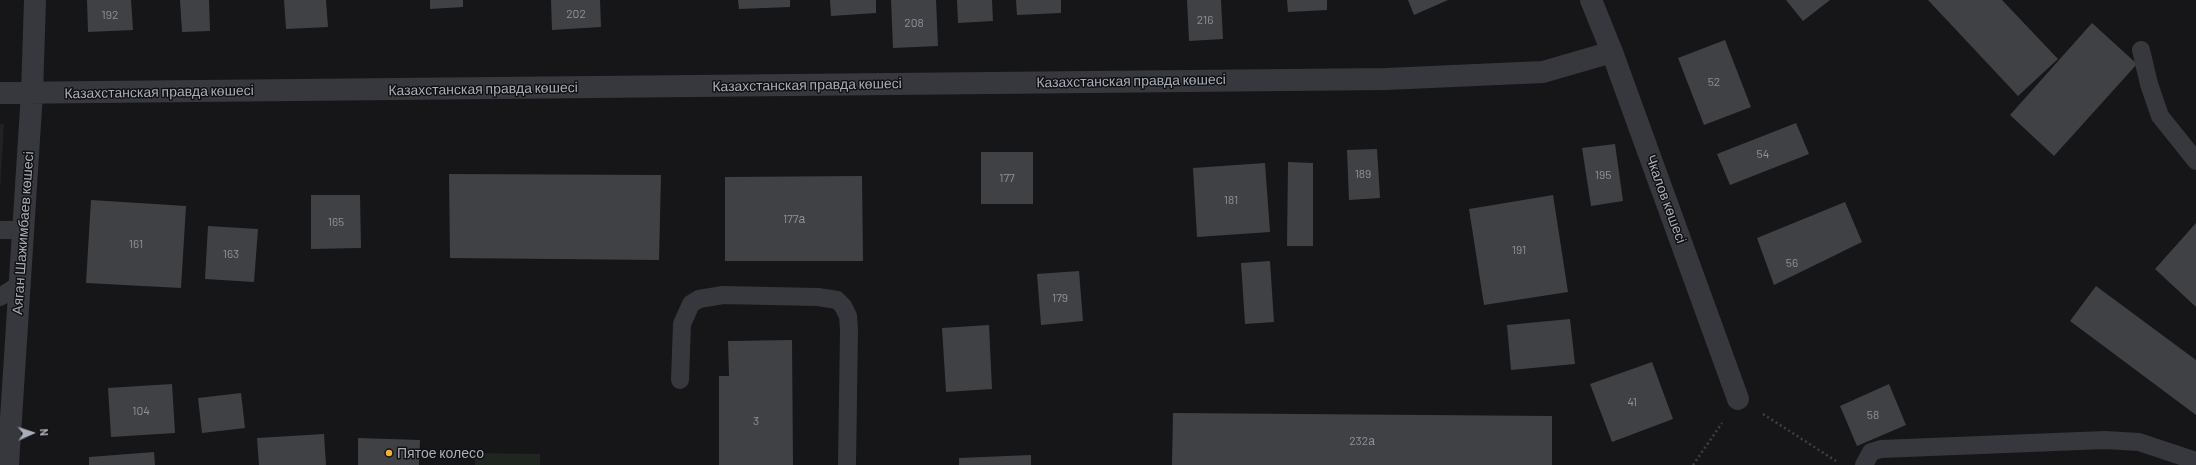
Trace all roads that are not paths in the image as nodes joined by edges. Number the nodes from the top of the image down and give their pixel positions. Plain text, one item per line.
1 (35, 0) edge
2 (1591, 0) edge
3 (2141, 50) dead end
4 (1612, 52) junction
5 (0, 93) edge
6 (32, 94) junction
7 (2196, 161) edge
8 (0, 230) edge
9 (23, 230) junction
10 (19, 285) junction
11 (0, 297) edge
12 (680, 380) dead end
13 (1738, 399) road end
14 (2196, 461) edge
15 (8, 465) edge
16 (847, 465) edge
17 (1864, 465) edge

1 - 6 street, Аяган Шажимбаев көшесі
2 - 4 street, Чкалов көшесі
3 - 7 lane
4 - 6 street, Казахстанская правда көшесі
4 - 13 street, Чкалов көшесі
5 - 6 street, Казахстанская правда көшесі
6 - 9 street, Аяган Шажимбаев көшесі
8 - 9 lane
9 - 10 street, Аяган Шажимбаев көшесі
10 - 11 lane
10 - 15 street, Аяган Шажимбаев көшесі
12 - 16 lane
14 - 17 lane

